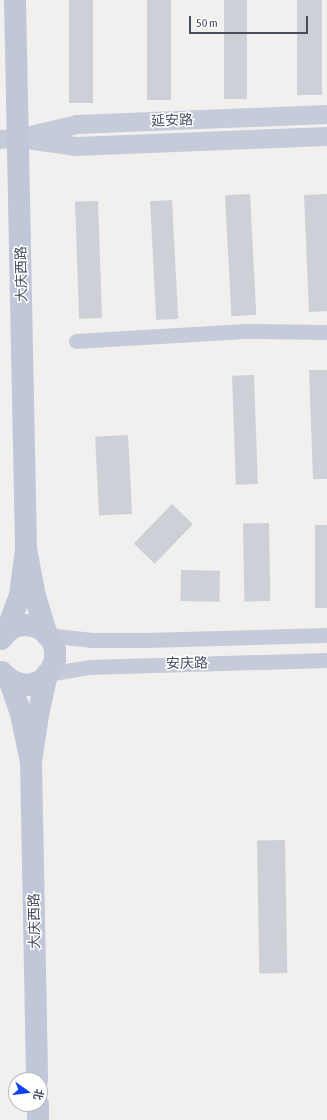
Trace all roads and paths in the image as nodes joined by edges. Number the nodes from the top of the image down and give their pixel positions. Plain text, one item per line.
1 (15, 0) edge
2 (327, 114) edge
3 (327, 136) edge
4 (9, 138) edge
5 (327, 332) edge
6 (76, 341) dead end
7 (26, 549) junction
8 (47, 635) junction
9 (327, 635) edge
10 (2, 636) edge
11 (327, 660) edge
12 (47, 674) junction
13 (3, 675) edge
14 (31, 762) junction
15 (37, 1072) edge

1 - 4 main road, 大庆西路
2 - 4 street, 延安路
3 - 4 street, 延安路
4 - 7 main road, 大庆西路
5 - 6 street
7 - 8 main road
7 - 10 main road
8 - 9 street, 安庆路
8 - 10 main road
8 - 12 main road
11 - 12 street, 安庆路
12 - 13 main road
12 - 14 main road
13 - 14 main road
14 - 15 main road, 大庆西路

